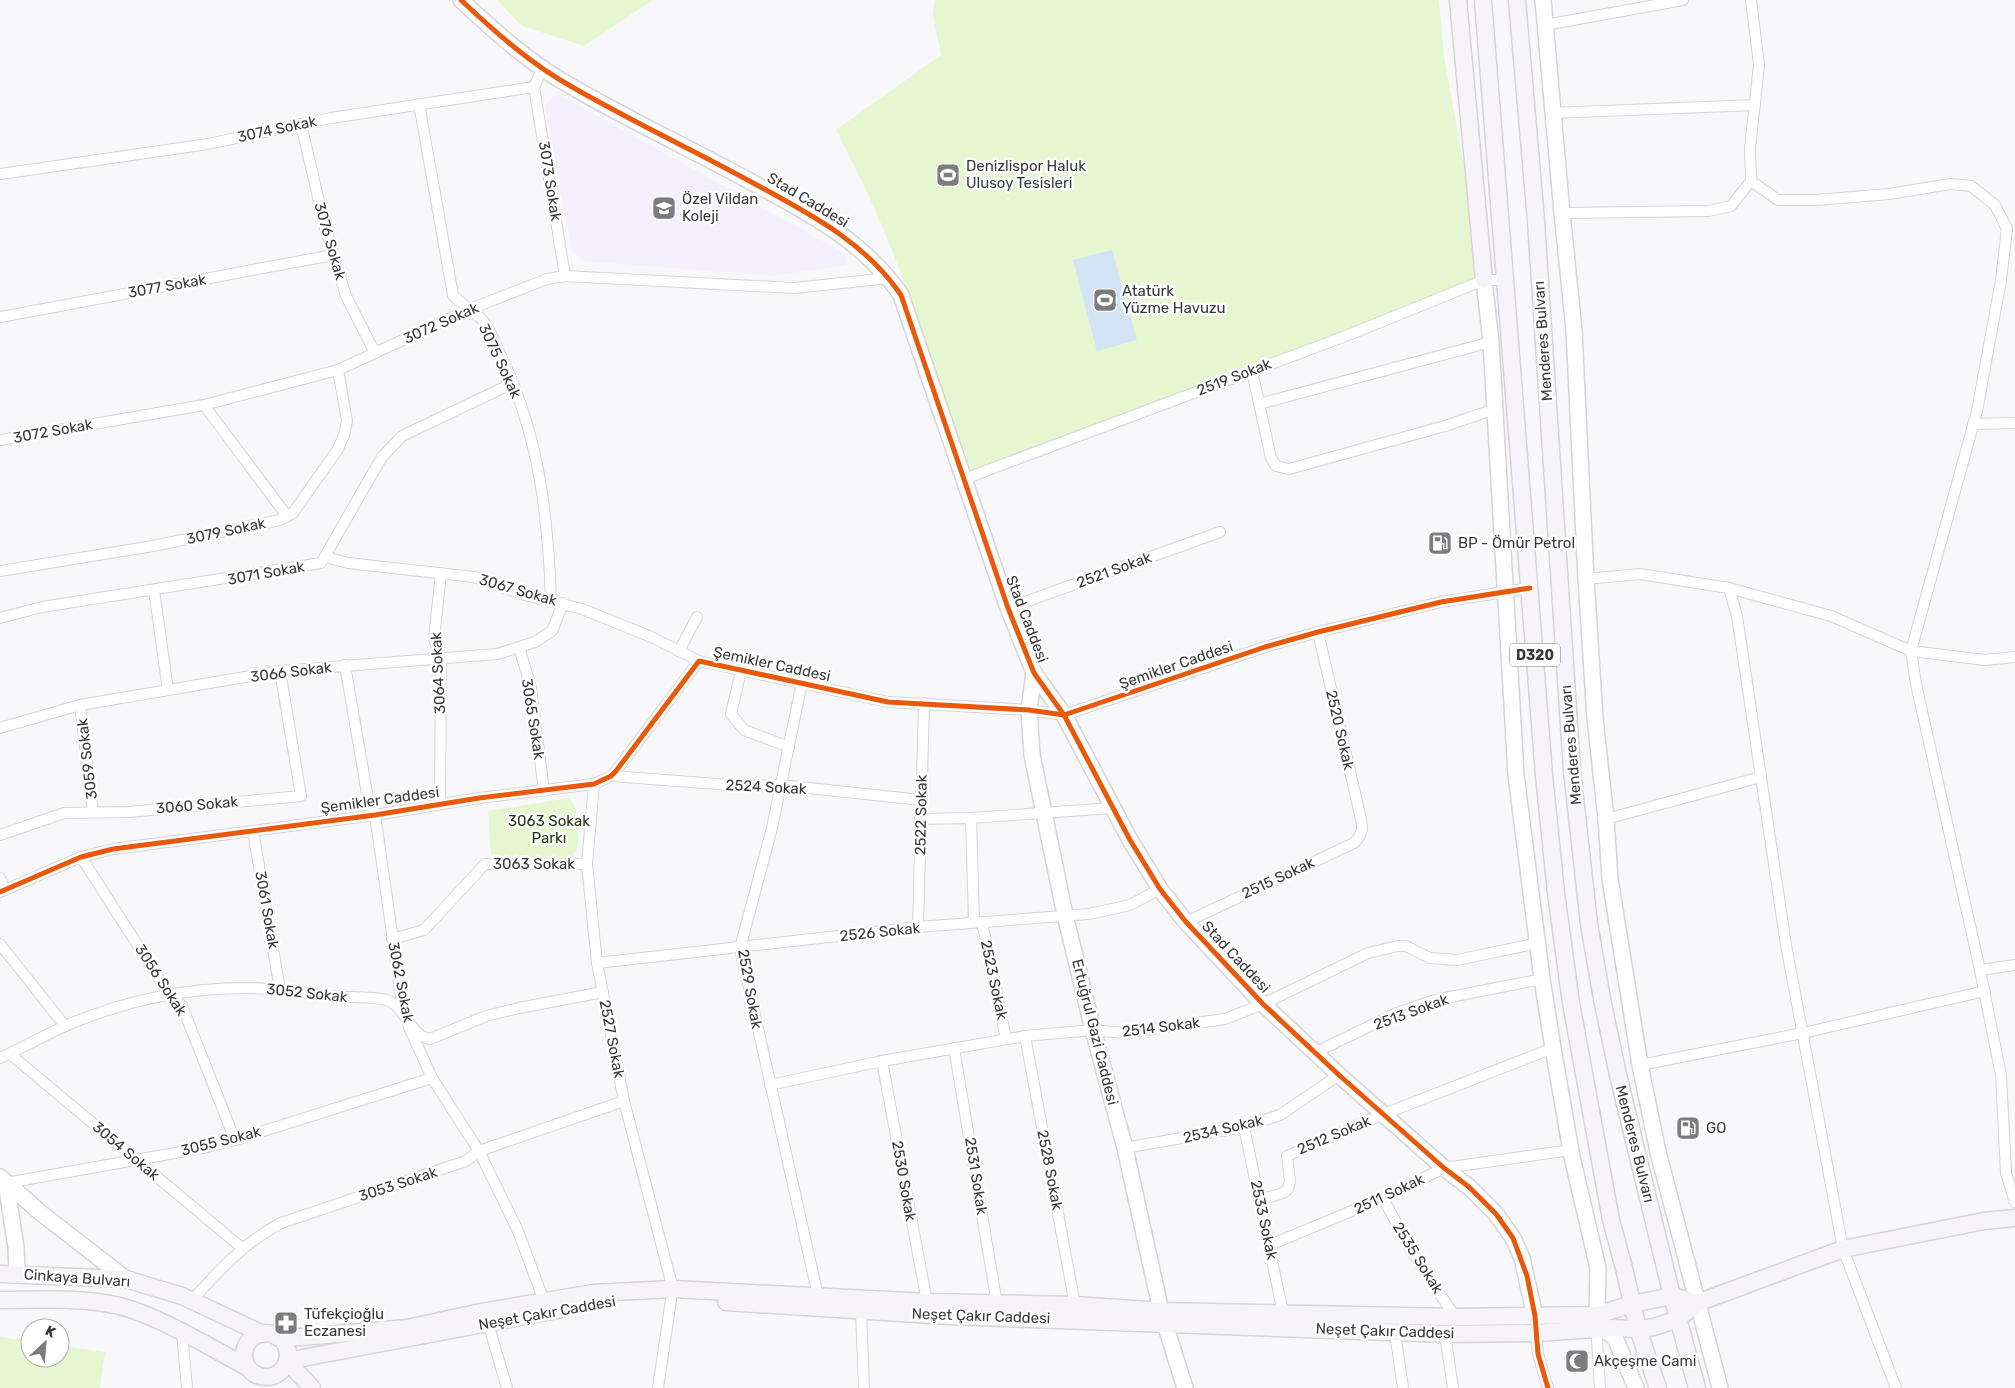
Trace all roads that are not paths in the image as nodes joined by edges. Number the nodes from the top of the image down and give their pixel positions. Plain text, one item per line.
1 (461, 0) edge
2 (1458, 0) edge
3 (1483, 0) edge
4 (1517, 0) edge
5 (1543, 0) edge
6 (1683, 0) edge
7 (1751, 0) edge
8 (1545, 25) junction
9 (542, 69) junction
10 (534, 87) junction
11 (419, 104) junction
12 (1754, 105) junction
13 (1552, 113) junction
14 (301, 124) junction
15 (0, 174) edge
16 (1751, 180) junction
17 (1562, 213) junction
18 (333, 255) junction
19 (565, 276) junction
20 (890, 278) junction
21 (1484, 280) junction
22 (1506, 280) junction
23 (470, 309) junction
24 (0, 316) edge
25 (1491, 342) junction
26 (374, 352) junction
27 (338, 370) junction
28 (1252, 371) junction
29 (513, 383) junction
30 (1259, 404) junction
31 (204, 405) junction
32 (1495, 409) junction
33 (2015, 422) edge
34 (1973, 424) junction
35 (0, 440) edge
36 (964, 479) junction
37 (287, 516) junction
38 (1220, 532) dead end
39 (326, 557) junction
40 (0, 571) edge
41 (441, 573) junction
42 (1586, 579) junction
43 (1530, 588) junction
44 (1729, 588) junction
45 (154, 590) junction
46 (1505, 592) junction
47 (551, 601) junction
48 (564, 603) junction
49 (1008, 608) junction
50 (698, 617) dead end
51 (0, 618) edge
52 (1318, 632) junction
53 (519, 647) junction
54 (1911, 650) junction
55 (679, 651) junction
56 (2015, 657) edge
57 (441, 659) junction
58 (700, 661) junction
59 (345, 665) junction
60 (280, 671) junction
61 (741, 671) junction
62 (1034, 672) junction
63 (802, 682) junction
64 (168, 690) junction
65 (924, 703) junction
66 (80, 706) junction
67 (1029, 710) junction
68 (1064, 715) junction
69 (0, 728) edge
70 (789, 747) junction
71 (611, 776) junction
72 (1761, 777) junction
73 (594, 784) junction
74 (781, 785) junction
75 (544, 791) junction
76 (920, 800) junction
77 (440, 804) junction
78 (1113, 808) junction
79 (93, 812) junction
80 (1044, 813) junction
81 (375, 815) junction
82 (971, 818) junction
83 (920, 819) junction
84 (1606, 819) junction
85 (1363, 828) joint
86 (253, 831) junction
87 (0, 835) edge
88 (81, 857) junction
89 (587, 864) junction
90 (0, 878) edge
91 (1160, 889) junction
92 (2, 891) edge
93 (1065, 915) junction
94 (978, 922) junction
95 (1186, 922) junction
96 (918, 928) junction
97 (392, 939) junction
98 (1538, 942) junction
99 (0, 944) edge
100 (740, 948) junction
101 (597, 963) junction
102 (2015, 965) edge
103 (1980, 970) junction
104 (1542, 979) junction
105 (280, 990) junction
106 (1985, 990) junction
107 (603, 992) junction
108 (169, 994) junction
109 (1263, 1004) junction
110 (406, 1017) junction
111 (65, 1026) junction
112 (1093, 1030) junction
113 (1802, 1033) junction
114 (1025, 1036) junction
115 (1006, 1038) junction
116 (954, 1048) junction
117 (1553, 1048) junction
118 (1314, 1053) junction
119 (10, 1054) junction
120 (0, 1058) edge
121 (882, 1061) junction
122 (1640, 1065) junction
123 (1339, 1076) junction
124 (432, 1078) junction
125 (770, 1085) junction
126 (624, 1100) junction
127 (1384, 1114) junction
128 (1244, 1127) junction
129 (234, 1140) junction
130 (1125, 1148) junction
131 (1571, 1150) junction
132 (479, 1151) junction
133 (136, 1160) junction
134 (1444, 1168) junction
135 (3, 1180) edge
136 (1382, 1198) junction
137 (1260, 1200) junction
138 (2015, 1202) edge
139 (2015, 1218) edge
140 (1270, 1245) junction
141 (242, 1248) junction
142 (1843, 1250) junction
143 (0, 1274) edge
144 (17, 1274) junction
145 (126, 1279) junction
146 (672, 1295) junction
147 (818, 1296) junction
148 (1672, 1296) junction
149 (0, 1300) edge
150 (192, 1300) junction
151 (544, 1301) junction
152 (926, 1302) junction
153 (1697, 1303) junction
154 (997, 1304) junction
155 (1632, 1304) junction
156 (1075, 1305) junction
157 (861, 1312) junction
158 (1283, 1313) junction
159 (1536, 1316) junction
160 (1163, 1317) junction
161 (1455, 1317) junction
162 (1678, 1319) junction
163 (1596, 1322) junction
164 (488, 1323) junction
165 (1638, 1329) junction
166 (182, 1333) junction
167 (1395, 1333) junction
168 (1445, 1334) junction
169 (1536, 1334) junction
170 (270, 1335) junction
171 (287, 1361) junction
172 (258, 1377) edge
173 (188, 1388) edge
174 (312, 1388) edge
175 (507, 1388) edge
176 (658, 1388) edge
177 (864, 1388) edge
178 (1185, 1388) edge
179 (1403, 1388) edge
180 (1454, 1388) edge
181 (1548, 1388) edge
182 (1600, 1388) edge
183 (1636, 1388) edge
184 (1658, 1388) edge
185 (1697, 1388) edge
186 (1720, 1388) edge
187 (1896, 1388) edge

1 - 9 street, Stad Caddesi
2 - 21 main road
3 - 22 main road, Menderes Bulvarı / D320
4 - 148 main road, Menderes Bulvarı / D320
5 - 8 street
6 - 8 street
7 - 12 street
8 - 13 street
9 - 10 street
9 - 20 street, Stad Caddesi
10 - 11 street, 3074 Sokak
10 - 19 street, 3073 Sokak
11 - 14 street, 3074 Sokak
11 - 23 street, 3075 Sokak
12 - 13 street
12 - 16 street
13 - 17 street
14 - 15 street, 3074 Sokak
14 - 18 street, 3076 Sokak
16 - 17 street
16 - 34 street
17 - 42 street
18 - 24 street, 3077 Sokak
18 - 26 street, 3076 Sokak
19 - 20 street, 3072 Sokak
19 - 23 street, 3072 Sokak
20 - 36 street, Stad Caddesi
21 - 22 street, 2519 Sokak
21 - 25 street
21 - 28 street, 2519 Sokak
22 - 43 main road, Menderes Bulvarı / D320
23 - 26 street, 3072 Sokak
23 - 29 street, 3075 Sokak
25 - 30 street
25 - 32 street
26 - 27 street, 3072 Sokak
27 - 31 street, 3072 Sokak
27 - 37 street, 3079 Sokak
28 - 30 street
28 - 36 street, 2519 Sokak
29 - 39 street
29 - 47 street, 3075 Sokak
30 - 32 street
31 - 35 street, 3072 Sokak
31 - 37 street
32 - 46 street
33 - 34 street
34 - 54 street
36 - 49 street, Stad Caddesi
37 - 40 street, 3079 Sokak
38 - 49 street, 2521 Sokak
39 - 41 street, 3067 Sokak
39 - 45 street, 3071 Sokak
41 - 47 street, 3067 Sokak
41 - 57 street, 3064 Sokak
42 - 44 street
42 - 84 street
43 - 46 street, Şemikler Caddesi
43 - 155 main road, Menderes Bulvarı / D320
44 - 54 street
44 - 72 street
45 - 51 street, 3071 Sokak
45 - 64 street
46 - 52 street, Şemikler Caddesi
46 - 98 street
47 - 48 street, 3067 Sokak
48 - 53 street, 3066 Sokak
48 - 55 street, 3067 Sokak
49 - 62 street, Stad Caddesi
50 - 55 street
52 - 68 street, Şemikler Caddesi
52 - 85 street, 2520 Sokak
53 - 57 street, 3066 Sokak
53 - 75 street, 3065 Sokak
54 - 56 street
54 - 103 street
55 - 58 street, 3067 Sokak
57 - 59 street, 3066 Sokak
57 - 77 street, 3064 Sokak
58 - 61 street, Şemikler Caddesi
58 - 71 street, Şemikler Caddesi
59 - 60 street, 3066 Sokak
59 - 81 street, 3062 Sokak
60 - 64 street, 3066 Sokak
60 - 79 street, 3060 Sokak
61 - 63 street, Şemikler Caddesi
61 - 70 street
62 - 67 street, Ertuğrul Gazi Caddesi
62 - 68 street, Stad Caddesi
63 - 65 street, Şemikler Caddesi
63 - 70 street, 2529 Sokak
64 - 66 street, 3066 Sokak
65 - 67 street, Şemikler Caddesi
65 - 76 street, 2522 Sokak
66 - 69 street, 3066 Sokak
66 - 79 street, 3059 Sokak
67 - 68 street, Şemikler Caddesi
67 - 80 street, Ertuğrul Gazi Caddesi
68 - 78 street, Stad Caddesi
70 - 74 street, 2529 Sokak
71 - 73 street, Şemikler Caddesi
71 - 74 street, 2524 Sokak
72 - 84 street
72 - 113 street
73 - 75 street, Şemikler Caddesi
73 - 89 street, 2527 Sokak
74 - 76 street, 2524 Sokak
74 - 100 street, 2529 Sokak
75 - 77 street, Şemikler Caddesi
76 - 83 street, 2522 Sokak
77 - 81 street, Şemikler Caddesi
78 - 80 street
78 - 91 street, Stad Caddesi
79 - 87 street, 3060 Sokak
80 - 82 street
80 - 93 street, Ertuğrul Gazi Caddesi
81 - 86 street, Şemikler Caddesi
81 - 97 street, 3062 Sokak
82 - 83 street
82 - 94 street, 2523 Sokak
83 - 96 street, 2522 Sokak
84 - 122 street
85 - 95 street, 2515 Sokak
86 - 88 street, Şemikler Caddesi
86 - 105 street, 3061 Sokak
88 - 92 street, Şemikler Caddesi
88 - 108 street, 3056 Sokak
89 - 97 street, 3063 Sokak
89 - 101 street, 2527 Sokak
90 - 92 street
91 - 93 street, 2526 Sokak
91 - 95 street, Stad Caddesi
93 - 94 street, 2526 Sokak
93 - 112 street, Ertuğrul Gazi Caddesi
94 - 96 street, 2526 Sokak
94 - 115 street, 2523 Sokak
95 - 109 street, Stad Caddesi
96 - 100 street, 2526 Sokak
97 - 110 street, 3062 Sokak
98 - 104 street
98 - 109 street, 2514 Sokak
99 - 111 street
100 - 101 street, 2526 Sokak
100 - 125 street, 2529 Sokak
101 - 107 street, 2527 Sokak
102 - 103 street
103 - 106 street
104 - 117 street
104 - 118 street, 2513 Sokak
105 - 108 street, 3052 Sokak
105 - 110 street, 3052 Sokak
106 - 113 street
106 - 138 street
107 - 110 street, 3052 Sokak
107 - 126 street, 2527 Sokak
108 - 111 street, 3052 Sokak
108 - 129 street, 3056 Sokak
109 - 112 street, 2514 Sokak
109 - 118 street, Stad Caddesi
110 - 124 street, 3062 Sokak
111 - 119 street, 3052 Sokak
112 - 114 street, 2514 Sokak
112 - 130 street, Ertuğrul Gazi Caddesi
113 - 122 street
113 - 142 street
114 - 115 street, 2514 Sokak
114 - 156 street, 2528 Sokak
115 - 116 street, 2514 Sokak
116 - 121 street, 2514 Sokak
116 - 154 street, 2531 Sokak
117 - 127 street, 2512 Sokak
117 - 131 street
118 - 123 street, Stad Caddesi
119 - 120 street, 3052 Sokak
119 - 133 street, 3054 Sokak
121 - 125 street, 2514 Sokak
121 - 152 street, 2530 Sokak
122 - 153 street
123 - 127 street, Stad Caddesi
123 - 128 street, 2534 Sokak
124 - 129 street, 3055 Sokak
124 - 132 street, 3062 Sokak
125 - 147 street, 2529 Sokak
126 - 132 street, 3053 Sokak
126 - 146 street, 2527 Sokak
127 - 134 street, Stad Caddesi
127 - 137 street, 2512 Sokak
128 - 130 street, 2534 Sokak
128 - 137 street, 2533 Sokak
129 - 133 street, 3055 Sokak
130 - 160 street, Ertuğrul Gazi Caddesi
131 - 134 street, 2511 Sokak
131 - 163 street
132 - 141 street, 3053 Sokak
132 - 151 street, 3062 Sokak
133 - 135 street, 3055 Sokak
133 - 141 street, 3054 Sokak
134 - 136 street, 2511 Sokak
134 - 159 street, Stad Caddesi
135 - 144 street
135 - 145 street
136 - 140 street, 2511 Sokak
136 - 161 street, 2535 Sokak
137 - 140 street, 2533 Sokak
139 - 142 main road
140 - 158 street, 2533 Sokak
141 - 150 street, 3053 Sokak
142 - 153 main road
142 - 187 street
143 - 144 main road, Cinkaya Bulvarı
144 - 145 main road, Cinkaya Bulvarı
145 - 150 main road, Cinkaya Bulvarı
146 - 147 main road, Neşet Çakır Caddesi
146 - 151 main road, Neşet Çakır Caddesi
146 - 157 main road, Neşet Çakır Caddesi
146 - 164 main road, Neşet Çakır Caddesi
146 - 176 street
147 - 152 main road, Neşet Çakır Caddesi
148 - 153 main road
148 - 155 main road, Neşet Çakır Caddesi
148 - 162 main road, Menderes Bulvarı / D320
149 - 166 main road, Cinkaya Bulvarı
150 - 170 main road, Cinkaya Bulvarı
151 - 170 main road, Neşet Çakır Caddesi
152 - 154 main road, Neşet Çakır Caddesi
153 - 162 main road, Neşet Çakır Caddesi
153 - 186 street
154 - 156 main road, Neşet Çakır Caddesi
155 - 163 main road, Neşet Çakır Caddesi
155 - 165 main road, Menderes Bulvarı / D320
156 - 160 main road, Neşet Çakır Caddesi
157 - 160 main road, Neşet Çakır Caddesi
157 - 177 street
158 - 160 main road, Neşet Çakır Caddesi
158 - 161 main road, Neşet Çakır Caddesi
159 - 161 main road, Neşet Çakır Caddesi
159 - 163 main road, Neşet Çakır Caddesi
159 - 169 street
160 - 167 main road, Neşet Çakır Caddesi
160 - 178 street, Ertuğrul Gazi Caddesi
162 - 165 main road, Neşet Çakır Caddesi
162 - 185 main road, Menderes Bulvarı / D320
163 - 165 main road, Neşet Çakır Caddesi
163 - 169 main road, Neşet Çakır Caddesi
163 - 182 street
163 - 183 street
164 - 171 main road, Neşet Çakır Caddesi
164 - 175 street
165 - 184 main road, Menderes Bulvarı / D320
166 - 172 main road, Cinkaya Bulvarı
166 - 173 street
167 - 168 main road, Neşet Çakır Caddesi
167 - 179 street
168 - 169 main road, Neşet Çakır Caddesi
168 - 180 street
169 - 181 street
170 - 171 main road
170 - 172 main road
171 - 172 main road
171 - 174 main road

